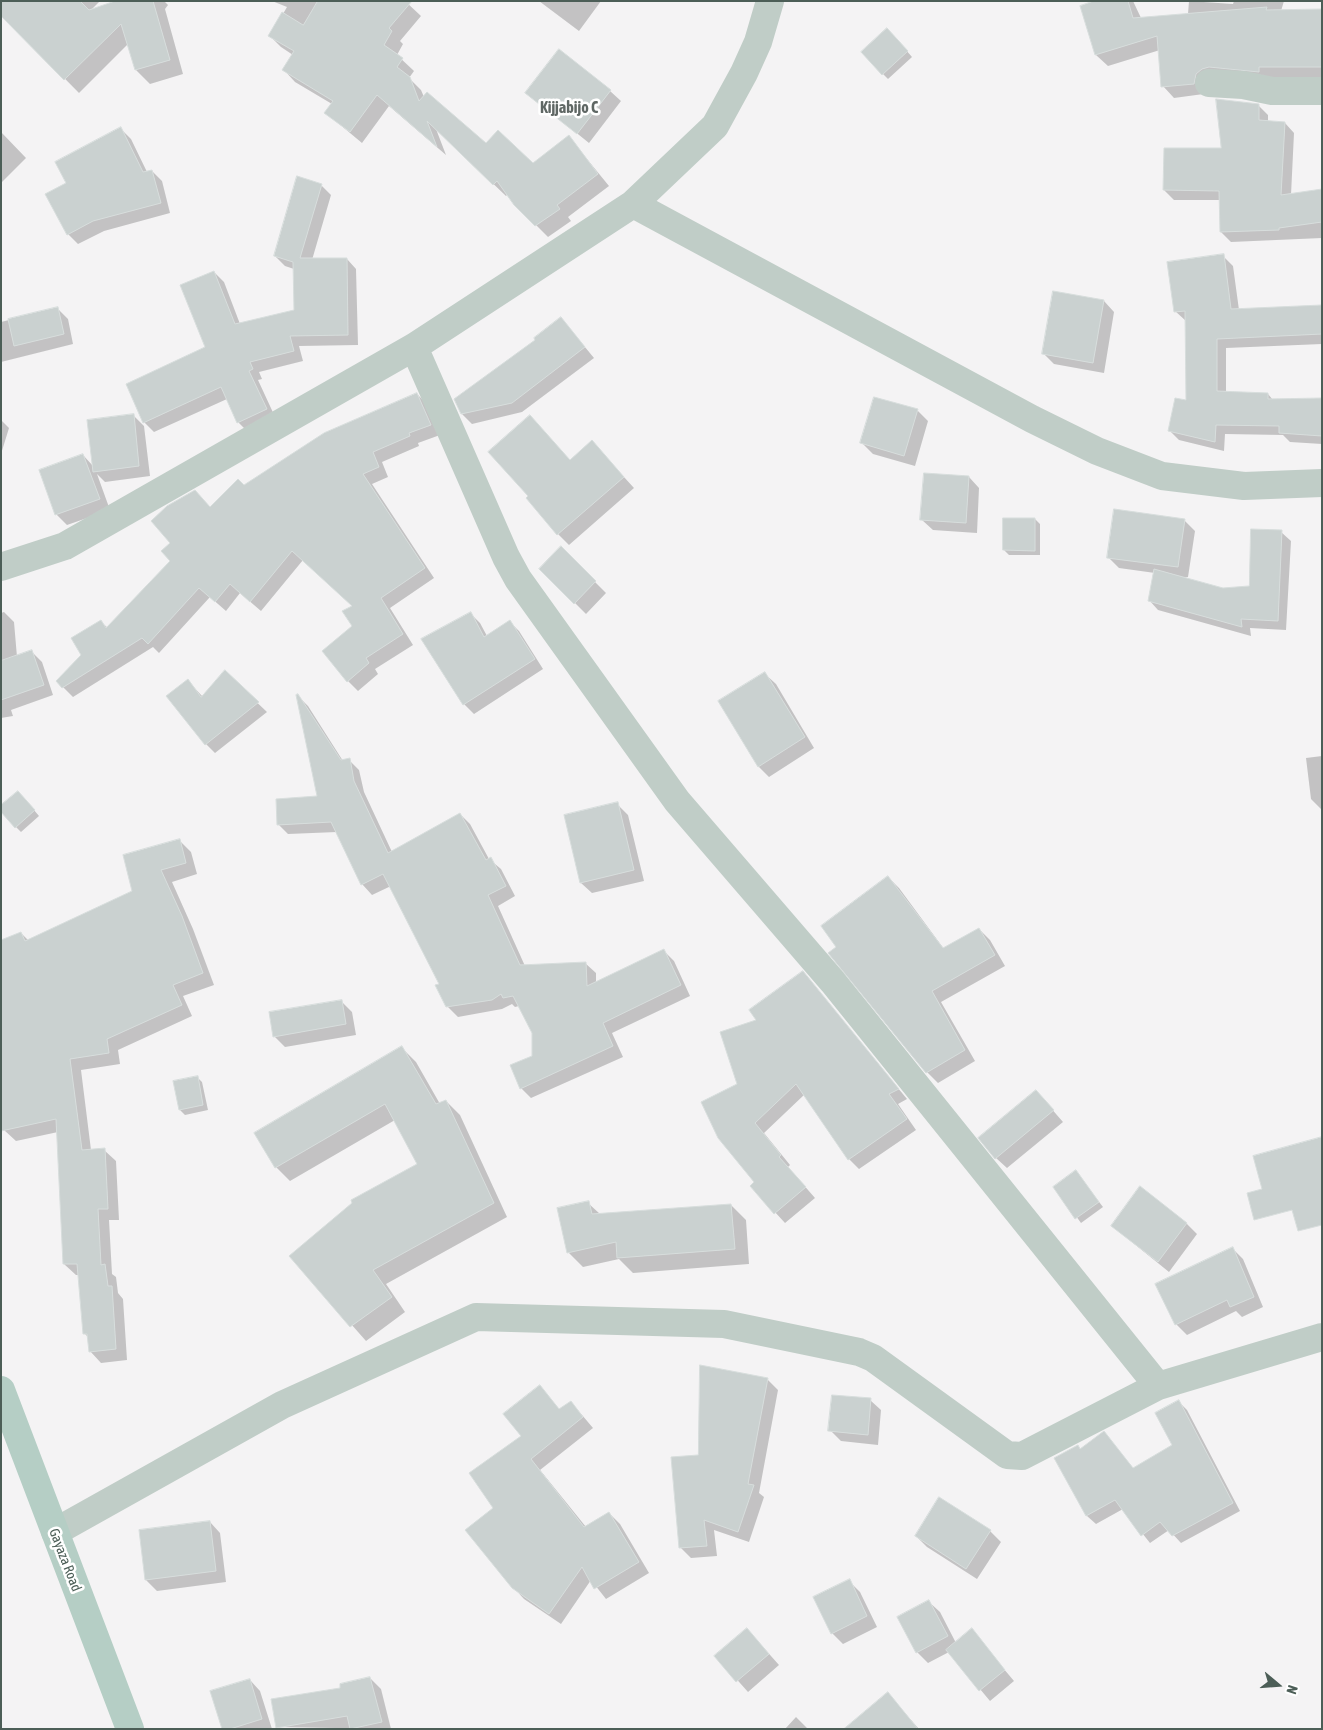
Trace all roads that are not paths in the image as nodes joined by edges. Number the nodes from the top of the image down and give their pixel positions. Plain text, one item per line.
1 (770, 1) edge
2 (1209, 83) dead end
3 (1322, 91) edge
4 (633, 204) junction
5 (414, 347) junction
6 (1322, 483) edge
7 (1, 568) edge
8 (1322, 1336) edge
9 (1158, 1386) junction
10 (1, 1390) edge
11 (55, 1532) junction
12 (130, 1729) edge

1 - 4 street
2 - 3 street
4 - 5 street
4 - 6 street
5 - 7 street
5 - 9 street
8 - 9 street
9 - 11 street
10 - 11 main road, Gayaza Road
11 - 12 main road, Gayaza Road

